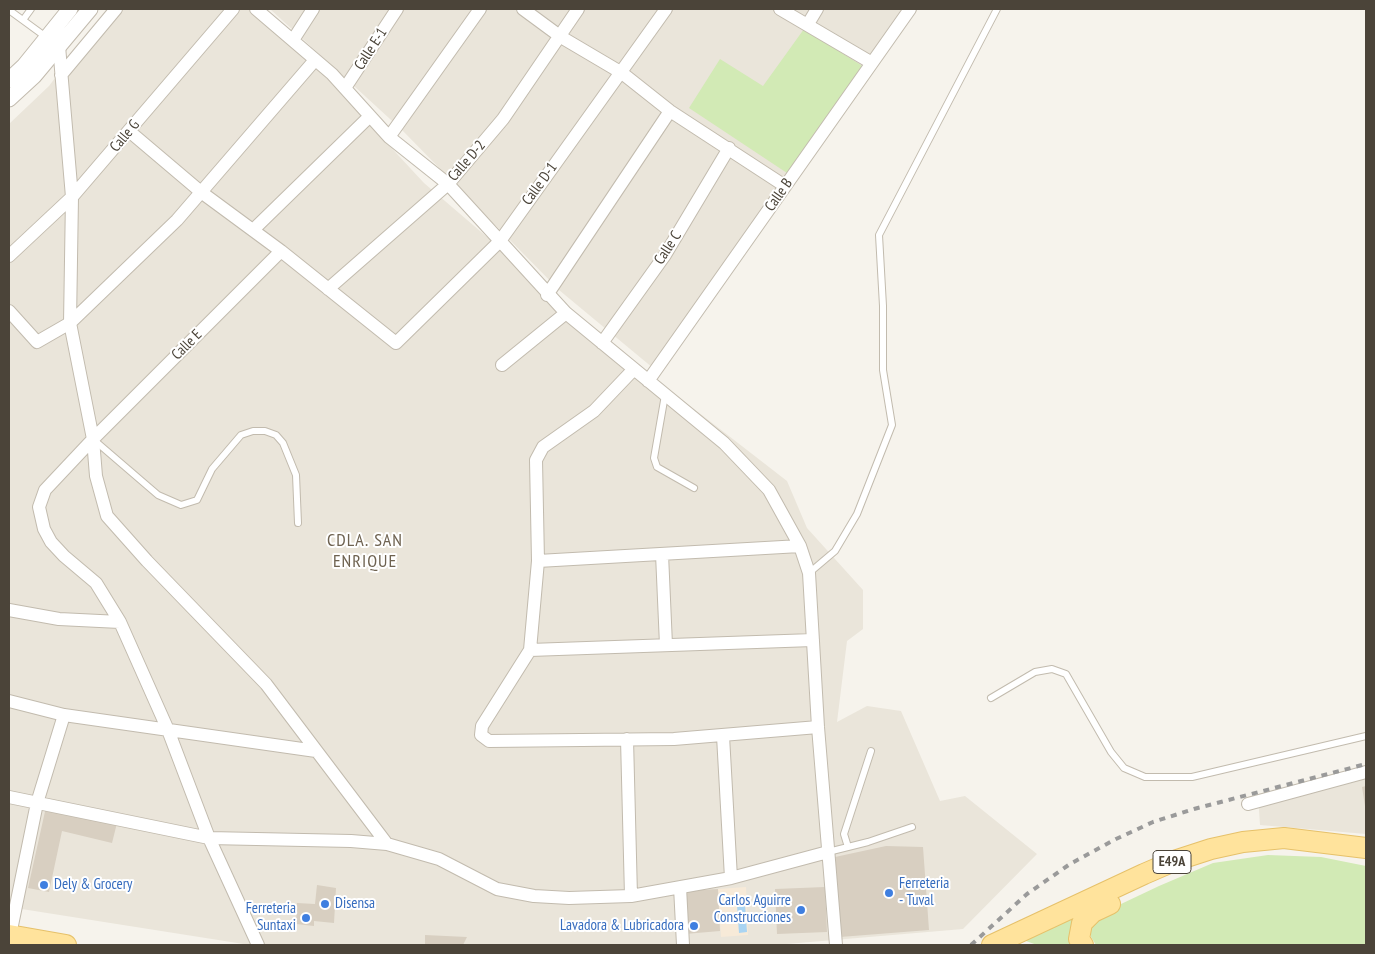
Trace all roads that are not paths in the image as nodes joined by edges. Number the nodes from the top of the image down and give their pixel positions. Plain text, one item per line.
1 (31, 9) edge
2 (70, 9) edge
3 (90, 9) edge
4 (116, 9) edge
5 (233, 9) edge
6 (256, 9) edge
7 (313, 9) edge
8 (397, 9) edge
9 (480, 9) edge
10 (523, 9) edge
11 (578, 9) edge
12 (666, 9) edge
13 (780, 9) edge
14 (818, 9) edge
15 (910, 9) edge
16 (996, 9) edge
17 (9, 10) edge
18 (23, 20) junction
19 (808, 24) junction
20 (561, 37) junction
21 (293, 40) junction
22 (53, 42) junction
23 (315, 60) junction
24 (872, 63) junction
25 (622, 73) junction
26 (61, 75) junction
27 (9, 80) edge
28 (345, 88) junction
29 (9, 99) edge
30 (670, 111) junction
31 (370, 116) junction
32 (129, 131) junction
33 (389, 138) junction
34 (729, 148) junction
35 (448, 184) junction
36 (785, 186) junction
37 (201, 192) junction
38 (72, 197) junction
39 (254, 230) junction
40 (500, 240) junction
41 (282, 251) junction
42 (9, 256) edge
43 (328, 289) junction
44 (547, 295) junction
45 (9, 311) edge
46 (566, 313) junction
47 (70, 323) junction
48 (602, 343) junction
49 (502, 365) dead end
50 (634, 369) junction
51 (648, 381) junction
52 (666, 395) junction
53 (93, 439) junction
54 (694, 488) dead end
55 (298, 522) dead end
56 (800, 546) junction
57 (662, 554) junction
58 (538, 561) junction
59 (809, 572) junction
60 (9, 610) edge
61 (120, 622) junction
62 (813, 640) junction
63 (666, 645) junction
64 (530, 650) junction
65 (991, 698) dead end
66 (9, 701) edge
67 (64, 715) junction
68 (818, 727) junction
69 (168, 730) junction
70 (723, 736) junction
71 (1366, 736) edge
72 (627, 738) junction
73 (316, 751) junction
74 (871, 751) dead end
75 (1366, 772) edge
76 (9, 797) edge
77 (37, 803) junction
78 (1248, 804) dead end
79 (912, 827) dead end
80 (209, 838) junction
81 (387, 844) junction
82 (848, 847) junction
83 (1366, 848) edge
84 (828, 852) junction
85 (1165, 866) junction
86 (731, 878) junction
87 (680, 887) junction
88 (630, 896) junction
89 (9, 935) edge
90 (65, 945) edge
91 (258, 945) edge
92 (683, 945) edge
93 (836, 945) edge
94 (992, 945) edge
95 (1083, 945) edge

1 - 18 lane
2 - 22 street
3 - 22 street
4 - 26 street
5 - 32 street, Calle G
6 - 21 street
7 - 21 street
8 - 28 street, Calle E-1
9 - 33 street
10 - 20 street
11 - 20 street, Calle D-2
12 - 25 street, Calle D-1
13 - 19 street
14 - 19 street
15 - 24 street, Calle B
16 - 59 lane
17 - 18 lane
18 - 22 lane
19 - 24 street
20 - 25 street
20 - 35 street, Calle D-2
21 - 23 street
22 - 26 street
22 - 27 street
22 - 29 street
23 - 28 street
23 - 37 street
24 - 36 street, Calle B
25 - 30 street
25 - 40 street, Calle D-1
26 - 38 street
28 - 31 street
30 - 34 street
30 - 44 street
31 - 33 street
31 - 39 street
32 - 37 street
32 - 38 street, Calle G
33 - 35 street
34 - 36 street
34 - 48 street, Calle C
35 - 40 street
35 - 43 street, Calle D-2
36 - 51 street, Calle B
37 - 39 street
37 - 47 street
38 - 42 street, Calle G
38 - 47 street
39 - 41 street
40 - 43 street, Calle D-1
40 - 44 street
41 - 43 street
41 - 53 street, Calle E
44 - 46 street
45 - 47 street
46 - 48 street
46 - 49 street
47 - 53 street
48 - 50 street
50 - 51 street
50 - 58 street
51 - 52 street
52 - 54 lane
52 - 56 street
53 - 55 lane
53 - 61 street, Calle E
53 - 73 street
56 - 57 street
56 - 59 street
57 - 58 street
57 - 63 street
58 - 64 street
59 - 62 street
60 - 61 street
61 - 69 street, Calle E
62 - 63 street
62 - 68 street
63 - 64 street
64 - 72 street
65 - 71 lane
66 - 67 street
67 - 69 street
67 - 77 street
68 - 70 street
68 - 84 street
69 - 73 street
69 - 80 street, Calle E
70 - 72 street
70 - 86 street
72 - 88 street
73 - 81 street
74 - 82 lane
75 - 78 street
76 - 77 street
77 - 80 street
77 - 89 street
79 - 82 lane
80 - 81 street
80 - 91 street, Calle E
81 - 88 street
82 - 84 lane
83 - 85 main road, E49A
84 - 86 street
84 - 93 street
85 - 94 main road, E49A
85 - 95 main road
86 - 87 street
87 - 88 street
87 - 92 street
89 - 90 main road

